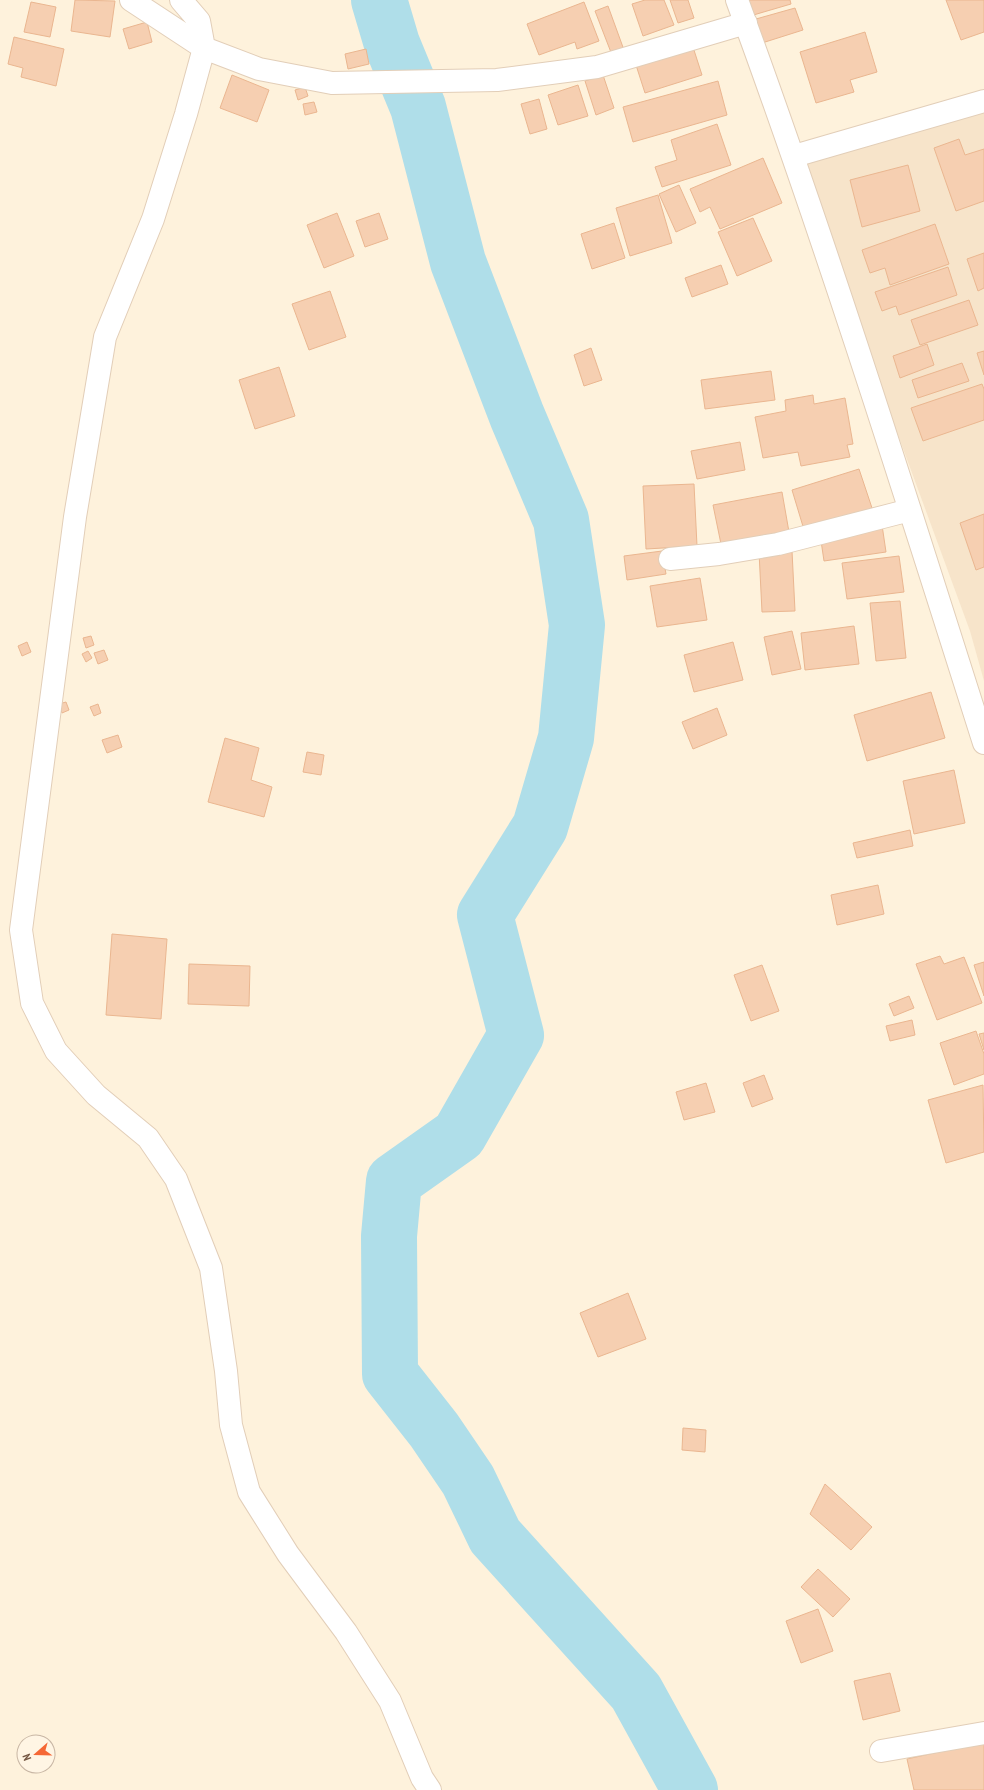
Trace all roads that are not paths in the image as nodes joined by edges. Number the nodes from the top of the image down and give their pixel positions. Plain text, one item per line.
1 (131, 0) edge
2 (181, 0) edge
3 (737, 0) edge
4 (746, 23) junction
5 (204, 48) junction
6 (984, 101) edge
7 (794, 156) junction
8 (910, 510) junction
9 (670, 559) dead end
10 (984, 743) edge
11 (984, 1733) edge
12 (881, 1751) dead end
13 (430, 1790) edge

1 - 5 street
2 - 5 street
3 - 4 street
4 - 5 street
4 - 7 street
5 - 13 street
6 - 7 street
7 - 8 street
8 - 9 street
8 - 10 street
11 - 12 street

